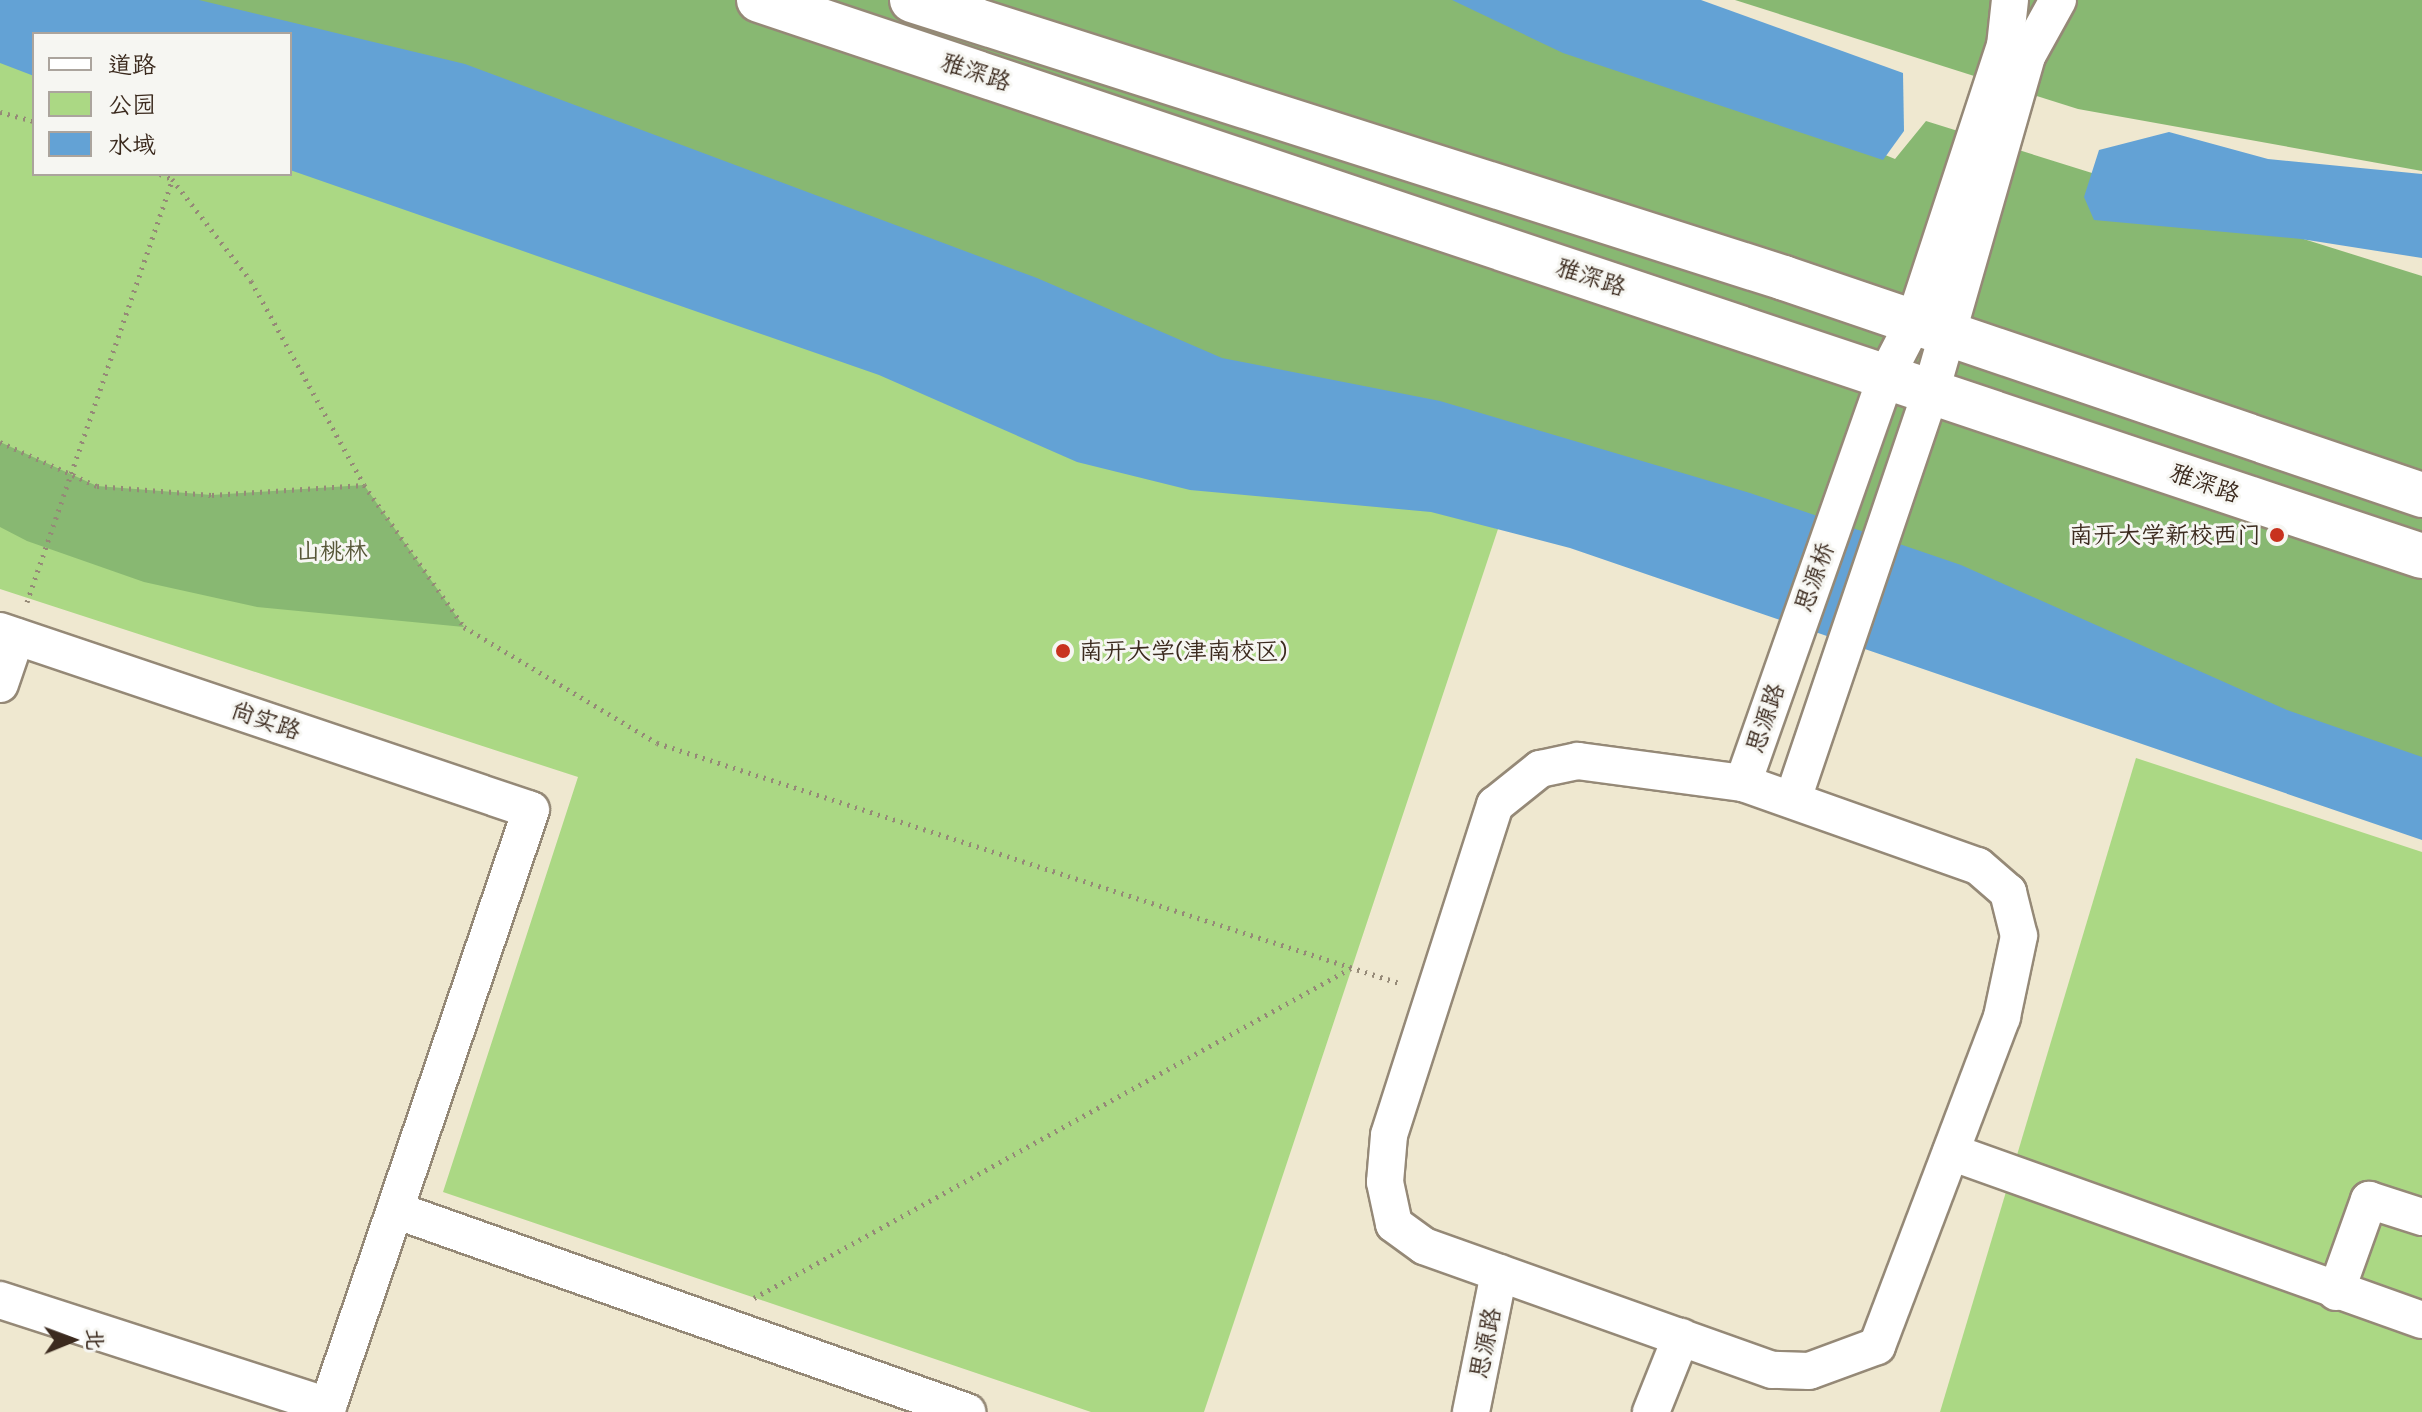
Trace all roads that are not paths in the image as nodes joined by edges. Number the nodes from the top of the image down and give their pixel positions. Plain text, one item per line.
1 (759, 0) edge
2 (912, 0) edge
3 (2010, 0) edge
4 (2058, 0) edge
5 (1929, 327) junction
6 (1886, 376) junction
7 (1931, 391) junction
8 (2422, 495) edge
9 (2422, 556) edge
10 (8, 634) edge
11 (1787, 652) joint
12 (1835, 667) joint
13 (0, 684) edge
14 (1743, 783) junction
15 (1793, 799) junction
16 (1951, 1152) junction
17 (395, 1210) junction
18 (2422, 1217) edge
19 (1499, 1273) junction
20 (2336, 1292) junction
21 (0, 1300) edge
22 (2422, 1320) edge
23 (1681, 1337) junction
24 (327, 1409) edge
25 (967, 1412) edge
26 (1471, 1412) edge
27 (1651, 1412) edge

1 - 6 main road, 雅深路
2 - 5 main road, 雅深路
3 - 5 street
4 - 5 street
5 - 6 street, 思源桥
5 - 7 street, 思源桥
5 - 8 main road, 雅深路
6 - 7 main road, 雅深路
6 - 11 street, 思源桥
7 - 9 main road, 雅深路
7 - 12 street, 思源桥
10 - 13 street
10 - 17 street, 尚实路
11 - 14 street, 思源路
12 - 15 street, 思源路
14 - 15 street
14 - 19 street
15 - 16 street
16 - 20 street
16 - 23 street
17 - 24 street
17 - 25 street
18 - 20 street
19 - 23 street
19 - 26 street, 思源路
20 - 22 street
21 - 24 street
23 - 27 street

